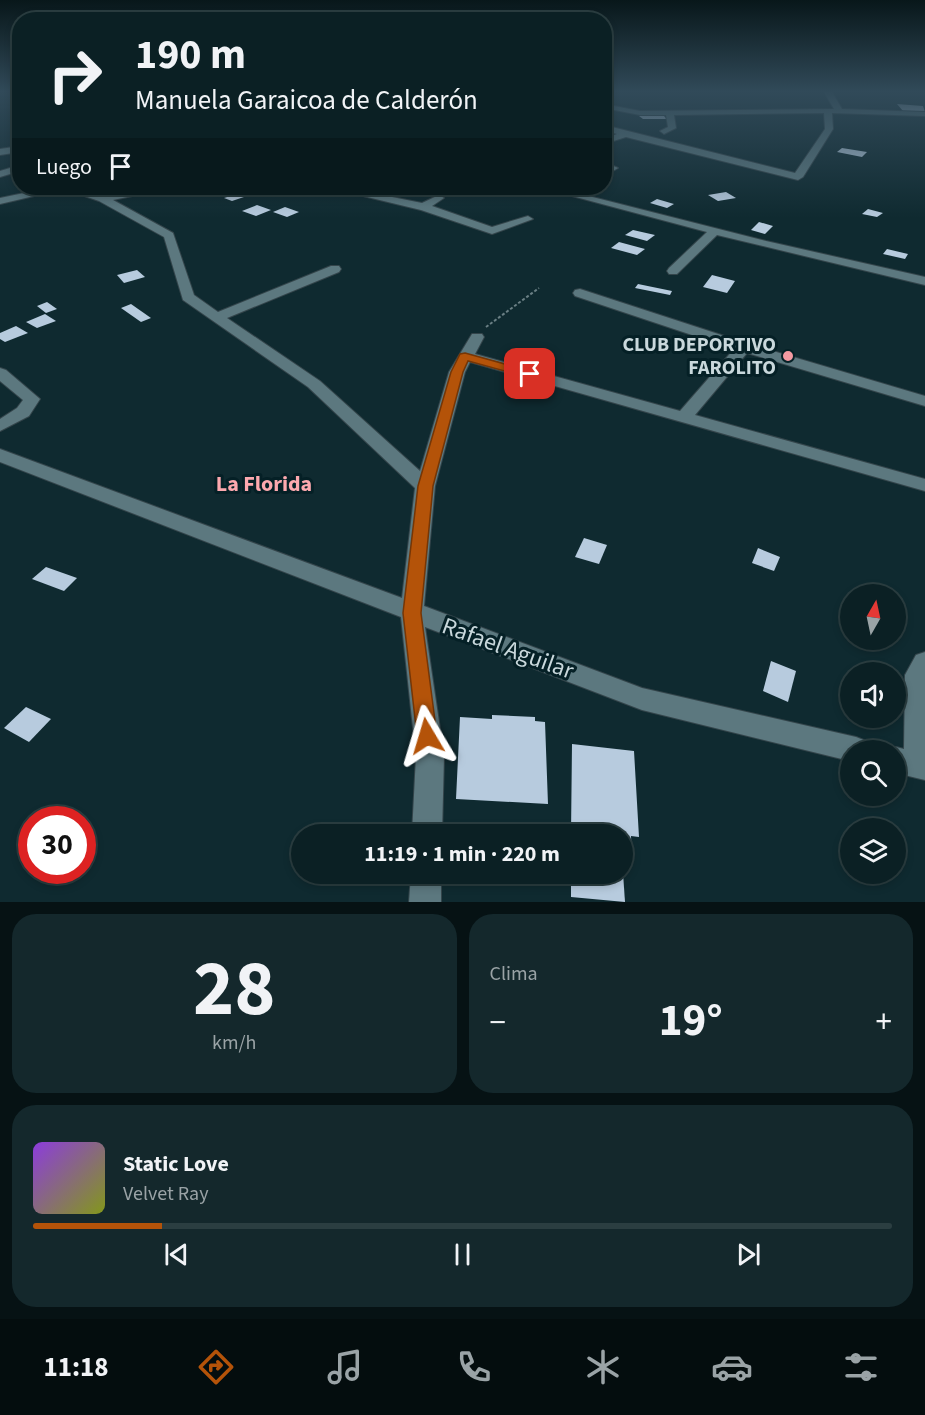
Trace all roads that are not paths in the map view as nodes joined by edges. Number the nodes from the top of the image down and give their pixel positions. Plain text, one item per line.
1 (625, 134) joint
2 (825, 134) edge
3 (612, 139) edge
4 (28, 195) edge
5 (91, 195) edge
6 (123, 195) edge
7 (368, 195) edge
8 (574, 195) edge
9 (439, 198) dead end
10 (103, 199) junction
11 (0, 201) edge
12 (424, 207) junction
13 (528, 219) dead end
14 (715, 231) junction
15 (335, 269) dead end
16 (673, 271) dead end
17 (925, 280) edge
18 (580, 294) dead end
19 (217, 317) junction
20 (477, 337) road end
21 (744, 347) junction
22 (465, 356) junction
23 (0, 373) edge
24 (925, 401) edge
25 (684, 417) junction
26 (0, 426) edge
27 (0, 455) edge
28 (925, 485) edge
29 (425, 486) junction
30 (412, 613) junction
31 (925, 662) edge
32 (840, 746) edge
33 (913, 764) edge
34 (427, 824) edge
35 (426, 884) edge
36 (425, 902) edge

1 - 2 street
1 - 3 street
4 - 11 street
5 - 10 street
6 - 10 street
7 - 12 street
8 - 14 street
9 - 12 street
10 - 19 street
12 - 13 street
14 - 16 street
14 - 17 street
15 - 19 street
18 - 21 street
19 - 29 street
20 - 22 street
21 - 24 street
21 - 25 street
22 - 25 street
22 - 29 street
23 - 26 street
25 - 28 street
27 - 30 street, Rafael Aguilar
29 - 30 street
30 - 32 street, Rafael Aguilar
30 - 34 street
31 - 33 street
35 - 36 street

